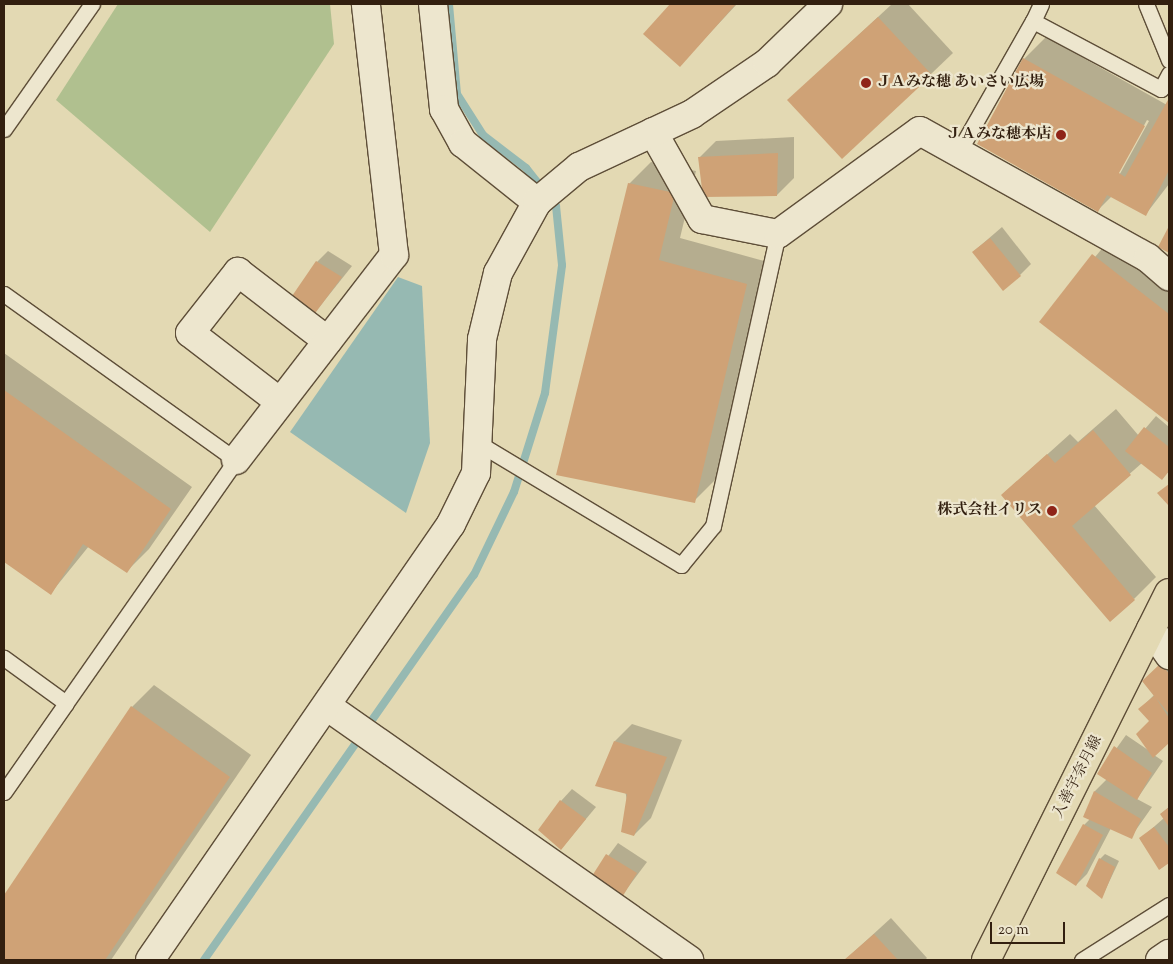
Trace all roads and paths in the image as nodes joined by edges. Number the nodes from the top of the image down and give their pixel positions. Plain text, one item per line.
1 (92, 4) edge
2 (366, 4) edge
3 (433, 4) edge
4 (828, 4) edge
5 (1041, 4) edge
6 (1146, 4) edge
7 (1033, 21) junction
8 (1169, 60) edge
9 (1169, 74) edge
10 (4, 129) edge
11 (654, 132) junction
12 (959, 151) junction
13 (537, 202) junction
14 (778, 234) junction
15 (1169, 276) edge
16 (4, 294) edge
17 (328, 341) junction
18 (280, 402) junction
19 (478, 443) junction
20 (236, 460) junction
21 (1169, 593) edge
22 (1151, 629) junction
23 (1169, 655) edge
24 (4, 658) edge
25 (66, 703) junction
26 (328, 707) junction
27 (4, 792) edge
28 (1169, 905) edge
29 (1169, 954) edge
30 (150, 960) edge
31 (689, 960) edge
32 (986, 960) edge
33 (1082, 960) edge
34 (1160, 960) edge

1 - 10 lane
2 - 17 street
3 - 13 street
4 - 11 street
5 - 7 lane
6 - 8 lane
7 - 9 lane
7 - 12 lane
11 - 13 street
11 - 14 street
12 - 14 street
12 - 15 street
13 - 19 street
14 - 19 lane
16 - 20 lane
17 - 18 street
17 - 18 street
18 - 20 street
19 - 26 street
20 - 25 lane
21 - 22 main road, 入善宇奈月線
22 - 23 street
22 - 32 main road, 入善宇奈月線
24 - 25 lane
25 - 27 lane
26 - 30 street
26 - 31 street
28 - 33 lane
29 - 34 street

